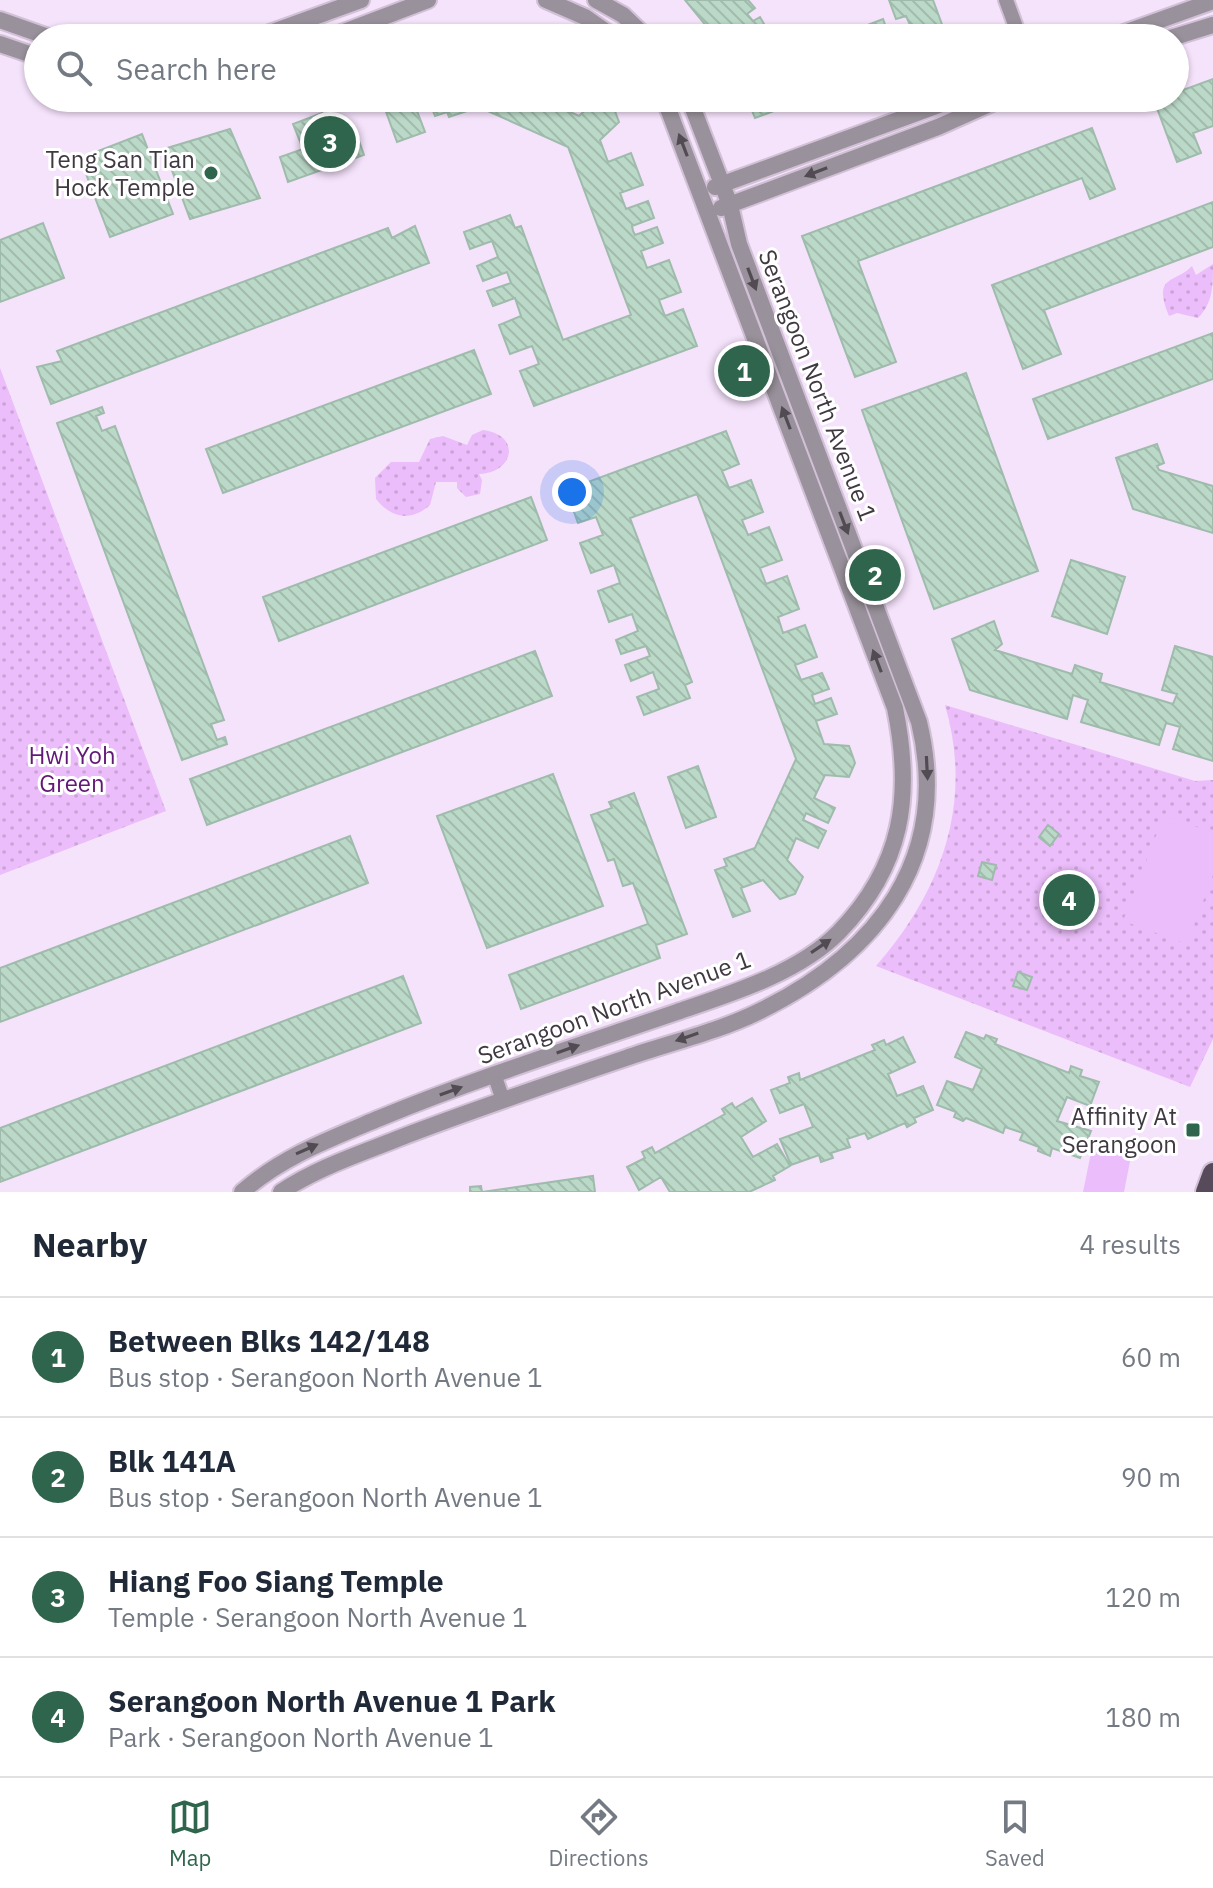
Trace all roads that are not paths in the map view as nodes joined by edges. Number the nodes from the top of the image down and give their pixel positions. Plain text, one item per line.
1 (361, 0) edge
2 (428, 0) edge
3 (546, 0) edge
4 (596, 0) edge
5 (1006, 0) edge
6 (1213, 1) edge
7 (0, 20) edge
8 (302, 24) edge
9 (365, 24) edge
10 (595, 24) edge
11 (632, 24) edge
12 (1015, 24) edge
13 (1149, 24) edge
14 (1213, 25) edge
15 (24, 28) edge
16 (1189, 32) edge
17 (0, 44) edge
18 (24, 52) edge
19 (670, 112) edge
20 (694, 112) edge
21 (920, 112) edge
22 (972, 112) edge
23 (722, 184) junction
24 (701, 192) junction
25 (730, 205) junction
26 (709, 212) junction
27 (494, 1074) junction
28 (503, 1100) junction
29 (1213, 1173) edge
30 (242, 1192) edge
31 (281, 1192) edge
32 (1206, 1192) edge

1 - 8 street
2 - 9 street
3 - 10 street
4 - 11 street
5 - 12 lane
6 - 13 street
7 - 15 street
14 - 16 street
17 - 18 street
24 -> 19 street, Serangoon North Avenue 1
20 - 23 street, Serangoon North Avenue 1
21 - 23 street
22 -> 25 street
23 - 24 street
23 - 25 street, Serangoon North Avenue 1
24 - 26 street, Serangoon North Avenue 1
25 - 26 street
25 -> 28 street, Serangoon North Avenue 1
27 -> 26 street, Serangoon North Avenue 1
27 - 28 lane
30 -> 27 street, Serangoon North Avenue 1
28 - 31 street, Serangoon North Avenue 1
29 - 32 main road

